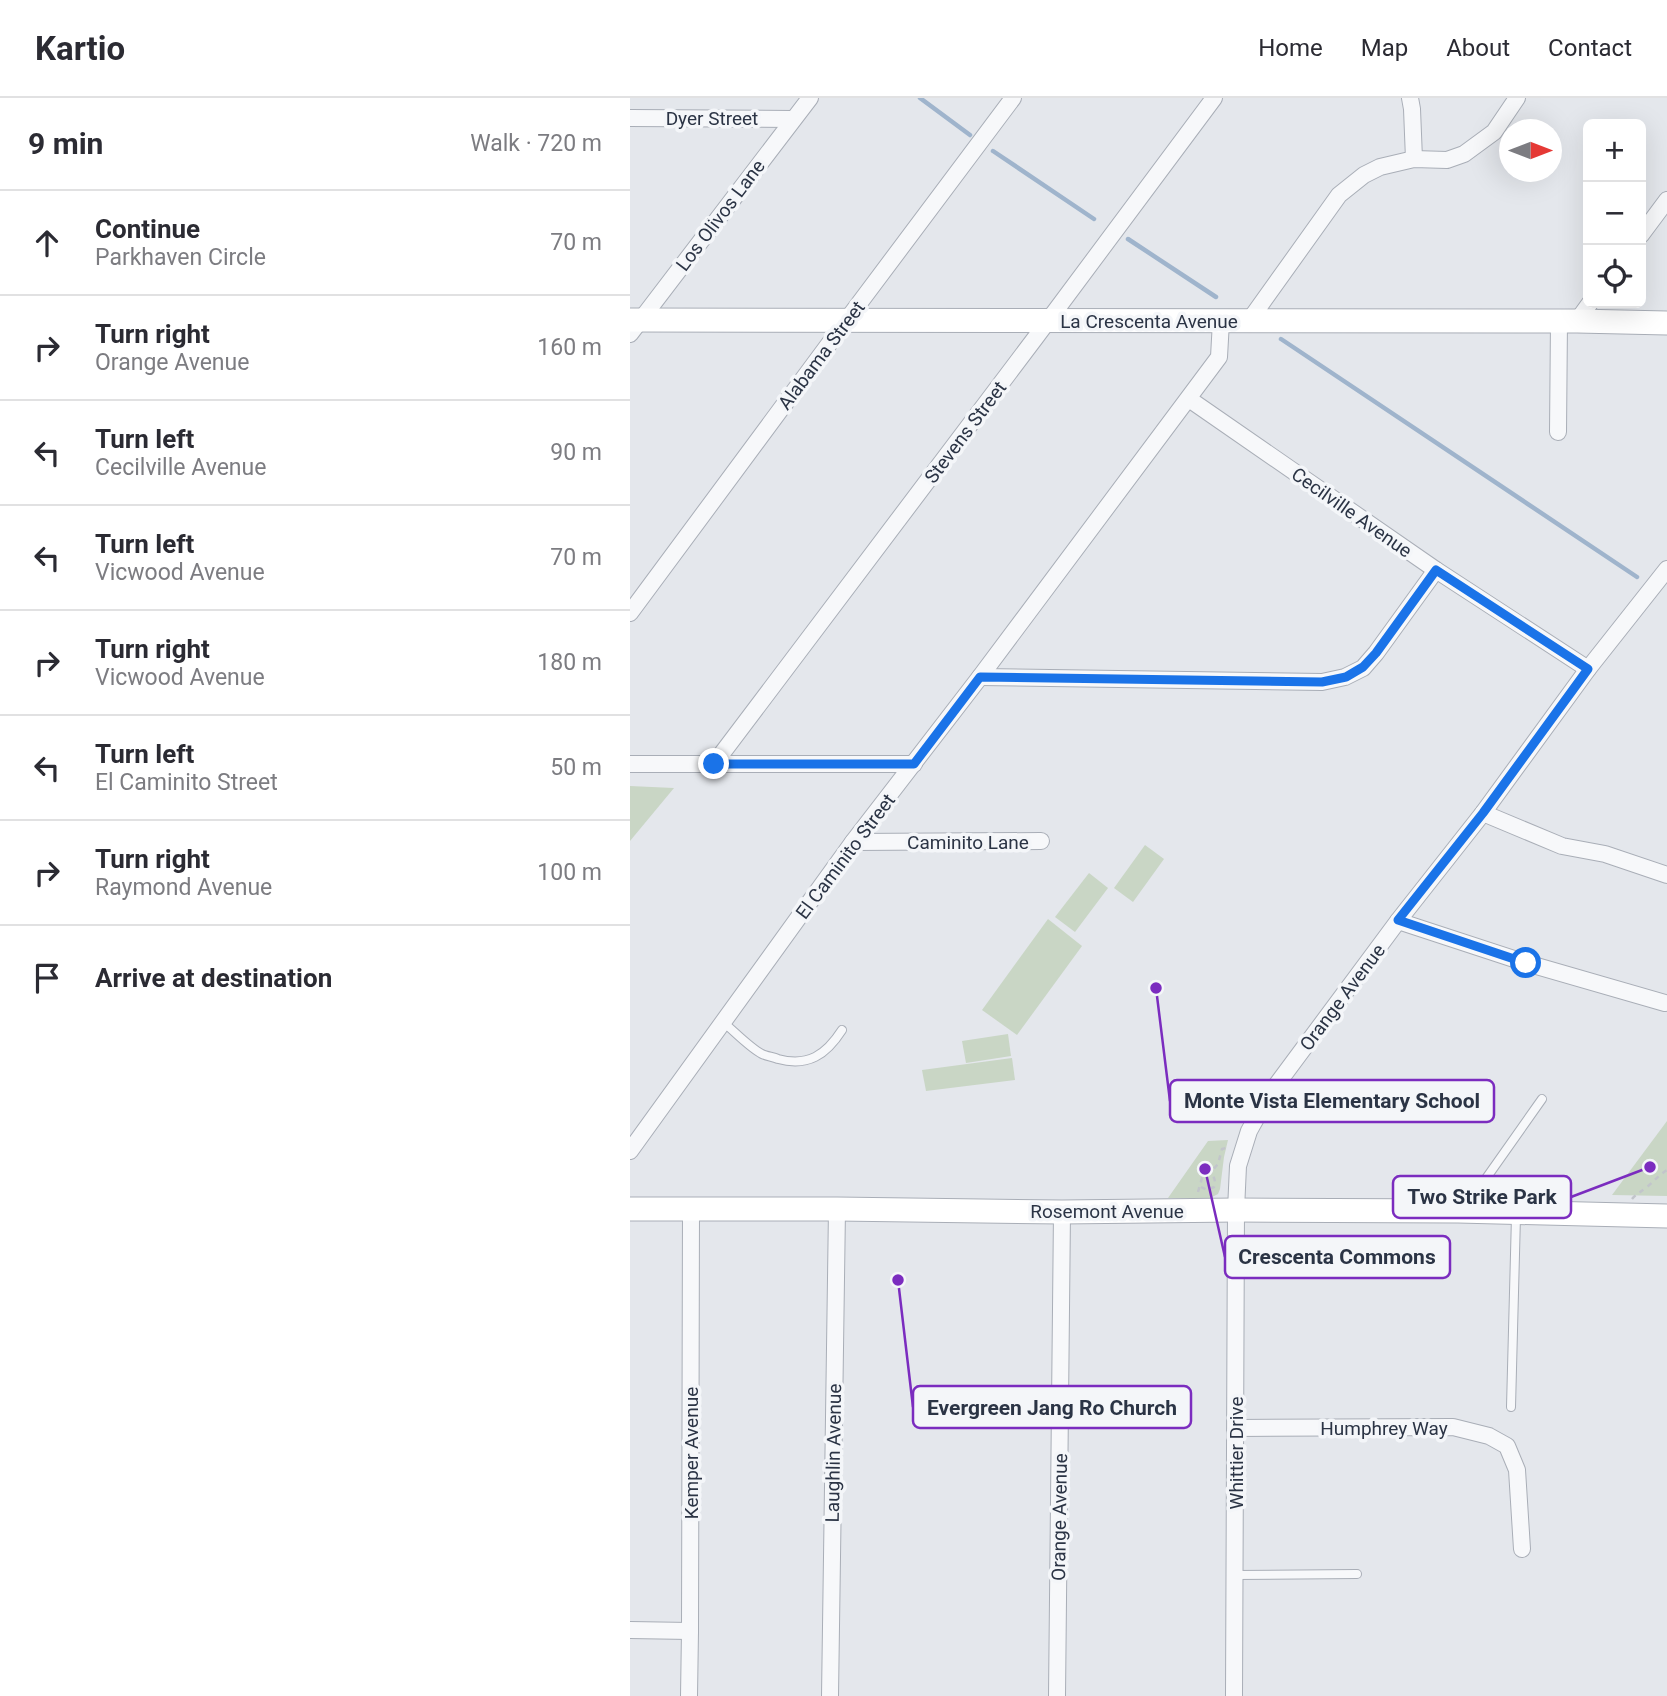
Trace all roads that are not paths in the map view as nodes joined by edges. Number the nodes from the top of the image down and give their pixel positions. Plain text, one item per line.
1 (810, 98) edge
2 (1013, 98) edge
3 (1214, 98) edge
4 (1410, 98) edge
5 (1517, 98) edge
6 (630, 118) edge
7 (793, 119) junction
8 (1413, 159) junction
9 (1667, 200) edge
10 (1646, 228) edge
11 (1575, 315) edge
12 (846, 321) junction
13 (1048, 321) junction
14 (1221, 321) junction
15 (1249, 321) junction
16 (1667, 323) edge
17 (633, 324) edge
18 (1189, 399) junction
19 (1558, 432) dead end
20 (1667, 569) edge
21 (1436, 570) junction
22 (630, 613) edge
23 (1588, 669) junction
24 (980, 677) junction
25 (630, 764) edge
26 (714, 764) junction
27 (914, 764) junction
28 (1483, 813) junction
29 (1041, 841) dead end
30 (853, 842) junction
31 (1667, 875) edge
32 (1398, 920) junction
33 (1665, 1003) dead end
34 (723, 1022) junction
35 (842, 1030) dead end
36 (1542, 1099) dead end
37 (630, 1151) edge
38 (630, 1209) edge
39 (691, 1209) junction
40 (837, 1209) junction
41 (1236, 1210) junction
42 (1062, 1212) junction
43 (1469, 1212) junction
44 (1516, 1213) junction
45 (1667, 1216) edge
46 (1510, 1407) dead end
47 (1236, 1428) junction
48 (1522, 1549) dead end
49 (1235, 1574) junction
50 (1357, 1574) dead end
51 (630, 1630) edge
52 (690, 1631) junction
53 (689, 1696) edge
54 (830, 1696) edge
55 (1057, 1696) edge
56 (1234, 1696) edge

1 - 7 street, Los Olivos Lane
2 - 12 street, Alabama Street
3 - 13 street, Stevens Street
4 - 8 street
5 - 8 street
6 - 7 street, Dyer Street
7 - 17 street, Los Olivos Lane
8 - 15 street
9 - 10 street
11 - 15 street, La Crescenta Avenue
11 - 16 street, La Crescenta Avenue
11 - 19 street
12 - 13 street, La Crescenta Avenue
12 - 17 street, La Crescenta Avenue
12 - 22 street, Alabama Street
13 - 14 street, La Crescenta Avenue
13 - 26 street, Stevens Street
14 - 15 street, La Crescenta Avenue
14 - 18 street, El Caminito Street
18 - 21 street, Cecilville Avenue
18 - 24 street, El Caminito Street
20 - 23 street, Orange Avenue
21 - 23 street, Cecilville Avenue
21 - 24 street
23 - 28 street, Orange Avenue
24 - 27 street, El Caminito Street
25 - 26 street
26 - 27 street
27 - 30 street, El Caminito Street
28 - 31 street
28 - 32 street, Orange Avenue
29 - 30 street, Caminito Lane
30 - 34 street, El Caminito Street
32 - 33 street
32 - 41 street, Orange Avenue
34 - 35 lane
34 - 37 street, El Caminito Street
36 - 43 lane
38 - 39 street, Rosemont Avenue
39 - 40 street, Rosemont Avenue
39 - 52 street, Kemper Avenue
40 - 42 street, Rosemont Avenue
40 - 54 street, Laughlin Avenue
41 - 42 street, Rosemont Avenue
41 - 43 street, Rosemont Avenue
41 - 47 street, Whittier Drive
42 - 55 street, Orange Avenue
43 - 44 street, Rosemont Avenue
44 - 45 street, Rosemont Avenue
44 - 46 lane
47 - 48 street, Humphrey Way
47 - 49 street, Whittier Drive
49 - 50 lane
49 - 56 street, Whittier Drive
51 - 52 street
52 - 53 street, Kemper Avenue

